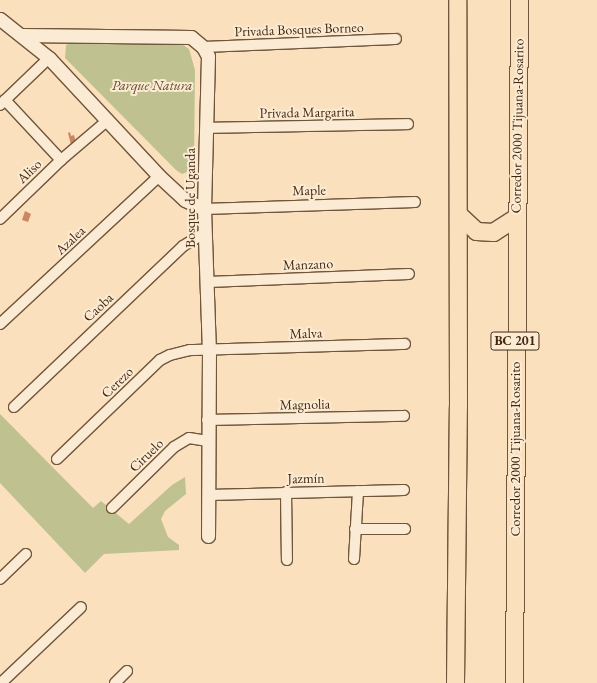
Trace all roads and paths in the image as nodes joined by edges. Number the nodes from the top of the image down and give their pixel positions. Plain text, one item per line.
1 (457, 0) edge
2 (519, 0) edge
3 (0, 19) edge
4 (22, 35) junction
5 (396, 39) dead end
6 (203, 47) junction
7 (49, 58) junction
8 (2, 103) edge
9 (108, 120) junction
10 (408, 124) dead end
11 (206, 128) junction
12 (61, 160) junction
13 (159, 176) junction
14 (415, 202) dead end
15 (204, 209) junction
16 (458, 214) junction
17 (516, 217) junction
18 (0, 219) edge
19 (205, 233) junction
20 (409, 274) dead end
21 (208, 282) junction
22 (0, 324) edge
23 (405, 344) dead end
24 (209, 350) junction
25 (14, 407) dead end
26 (404, 416) dead end
27 (208, 420) junction
28 (208, 441) junction
29 (56, 459) dead end
30 (404, 490) dead end
31 (286, 492) junction
32 (358, 492) junction
33 (209, 495) junction
34 (112, 508) dead end
35 (355, 528) junction
36 (405, 529) dead end
37 (208, 536) dead end
38 (26, 554) dead end
39 (354, 559) dead end
40 (286, 560) dead end
41 (0, 579) edge
42 (80, 607) dead end
43 (127, 671) dead end
44 (1, 683) edge
45 (115, 683) edge
46 (455, 683) edge
47 (514, 683) edge

1 - 16 highway
2 - 17 highway, Corredor 2000 Tijuana-Rosarito / BC 201
3 - 4 street
4 - 6 street
4 - 7 street
5 - 6 street, Privada Bosques Borneo
6 - 11 street, Bosque de Uganda
7 - 8 street
7 - 9 street
8 - 12 street, Aliso
9 - 12 street, Aliso
9 - 13 street
10 - 11 street, Privada Margarita
11 - 15 street, Bosque de Uganda
12 - 18 street, Aliso
13 - 15 street
13 - 22 street, Azalea
14 - 15 street, Maple
15 - 19 street, Bosque de Uganda
16 - 17 highway
16 - 46 highway
17 - 47 highway, Corredor 2000 Tijuana-Rosarito / BC 201
19 - 21 street, Bosque de Uganda
19 - 25 street, Caoba
20 - 21 street, Manzano
21 - 24 street, Bosque de Uganda
23 - 24 street, Malva
24 - 27 street, Bosque de Uganda
24 - 29 street, Cerezo
26 - 27 street, Magnolia
27 - 28 street, Bosque de Uganda
28 - 33 street, Bosque de Uganda
28 - 34 street, Ciruelo
30 - 32 street, Jazmín
31 - 32 street, Jazmín
31 - 33 street, Jazmín
31 - 40 street
32 - 35 street
33 - 37 street, Bosque de Uganda
35 - 36 street
35 - 39 street
38 - 41 street
42 - 44 street
43 - 45 street

